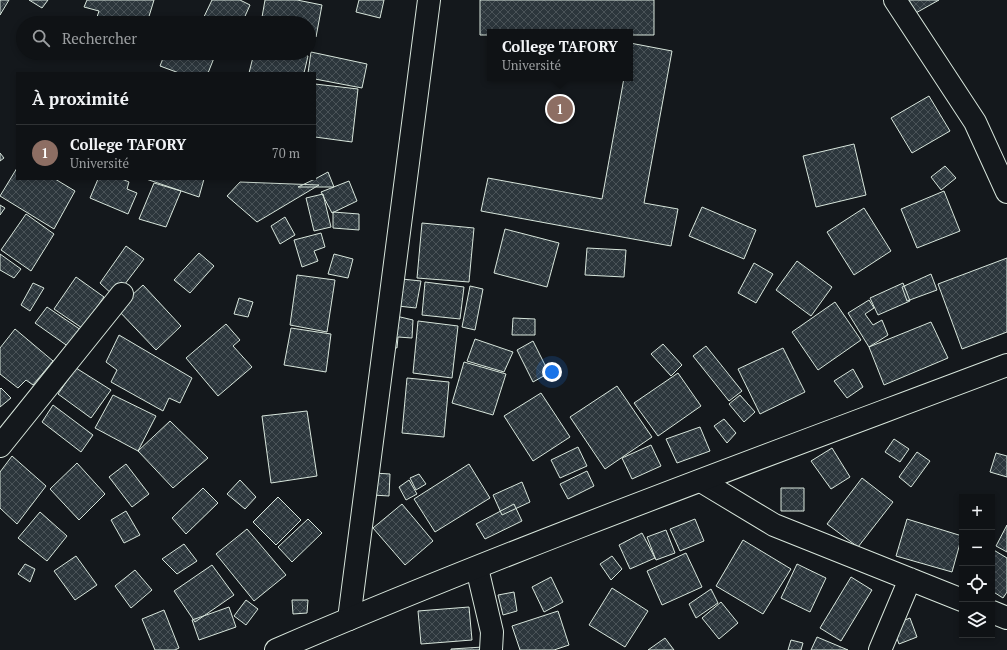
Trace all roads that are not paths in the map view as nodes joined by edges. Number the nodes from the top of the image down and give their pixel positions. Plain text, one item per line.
1 (429, 0) edge
2 (894, 0) edge
3 (1007, 192) edge
4 (122, 294) dead end
5 (1007, 365) edge
6 (0, 446) edge
7 (701, 480) junction
8 (477, 568) junction
9 (910, 579) junction
10 (959, 599) edge
11 (995, 613) edge
12 (349, 618) junction
13 (1007, 618) edge
14 (276, 650) edge
15 (491, 650) edge
16 (880, 650) edge

1 - 12 street
2 - 3 street
4 - 6 street
5 - 7 street
7 - 8 street
7 - 9 street
8 - 12 street
8 - 15 street
9 - 10 street
9 - 16 street
11 - 13 street
12 - 14 street

